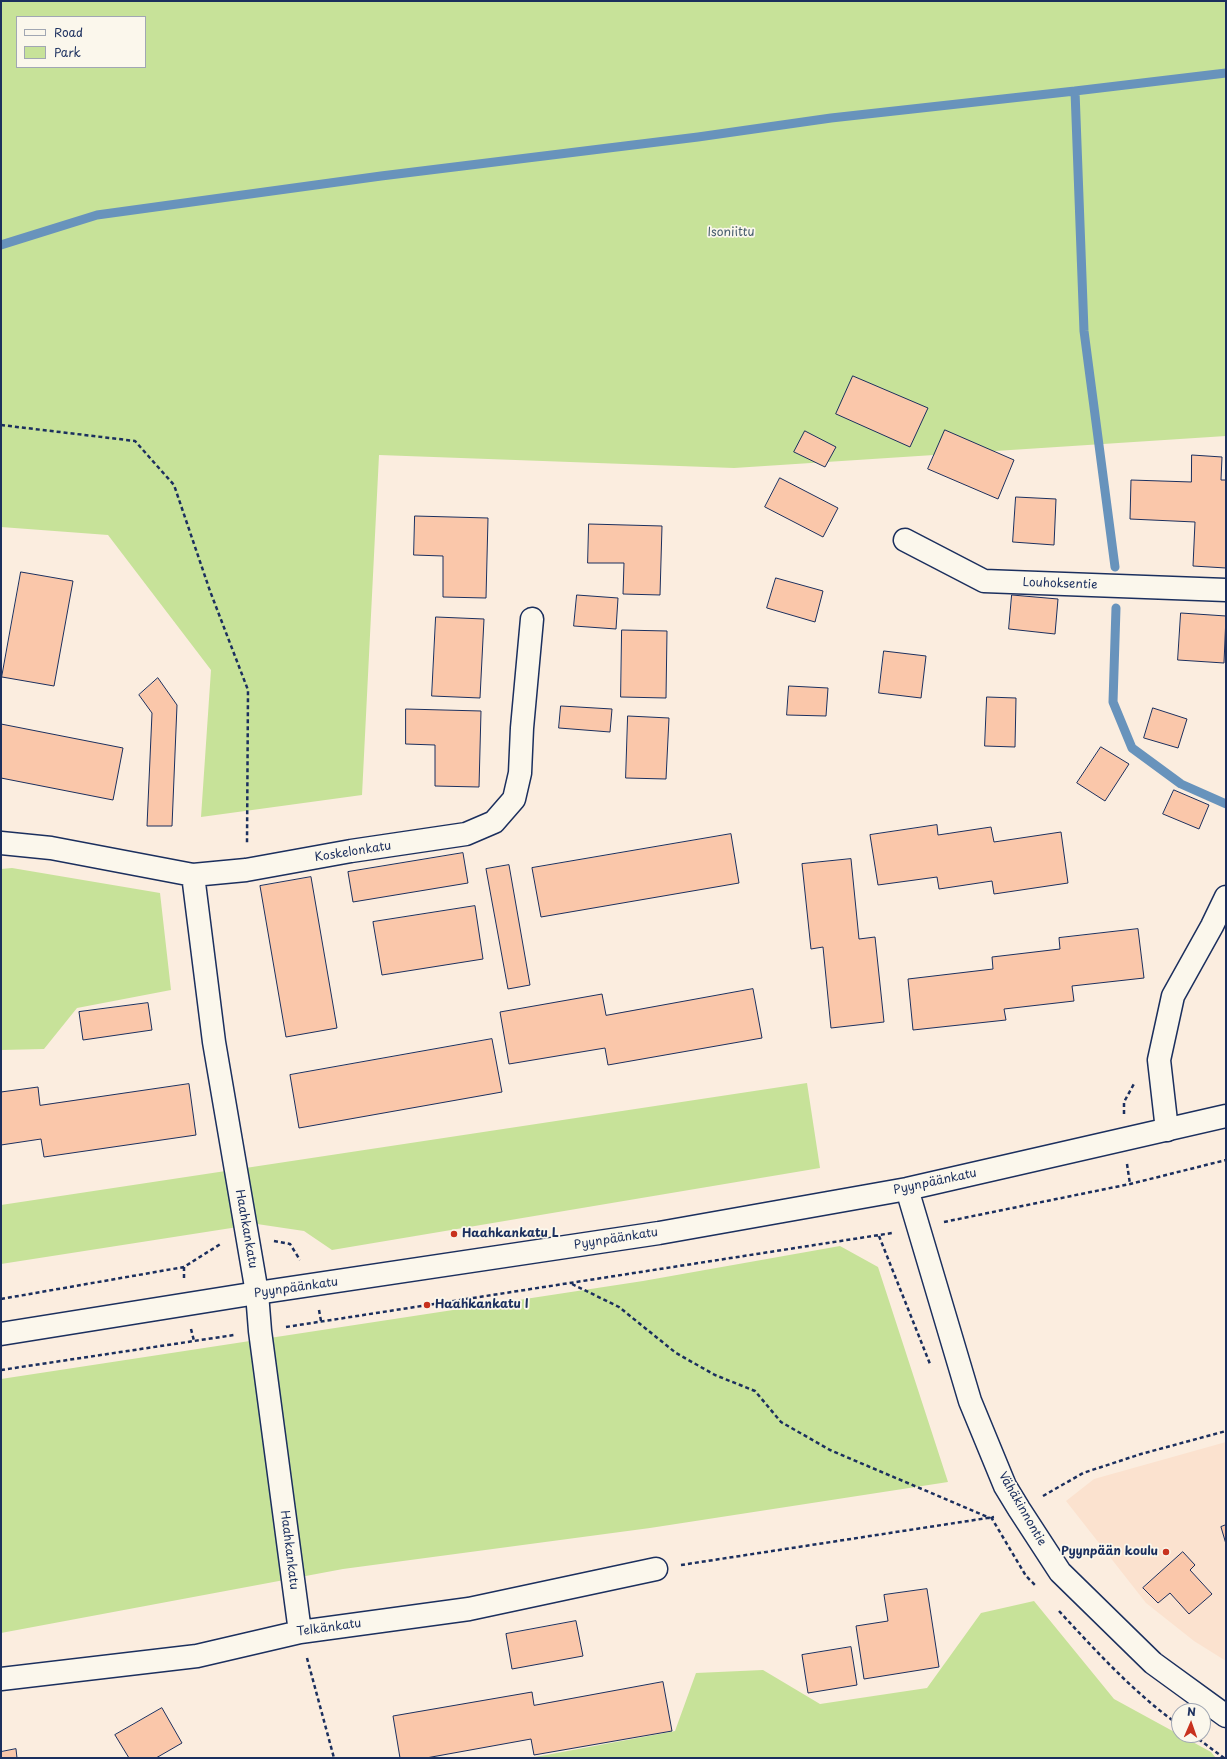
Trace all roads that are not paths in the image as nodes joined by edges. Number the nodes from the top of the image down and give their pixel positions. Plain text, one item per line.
1 (905, 540) dead end
2 (1226, 590) edge
3 (532, 619) dead end
4 (1, 843) edge
5 (193, 875) junction
6 (1226, 897) edge
7 (1226, 1116) edge
8 (1167, 1130) junction
9 (907, 1189) junction
10 (257, 1293) junction
11 (1, 1334) edge
12 (656, 1569) road end
13 (300, 1632) junction
14 (1, 1679) edge
15 (1226, 1716) edge

1 - 2 street, Louhoksentie
3 - 5 street, Koskelonkatu
4 - 5 street, Koskelonkatu
5 - 10 street, Haahkankatu
6 - 8 street
7 - 8 street, Pyynpäänkatu
8 - 9 street, Pyynpäänkatu
9 - 10 street, Pyynpäänkatu
9 - 15 street, Vähäkinnontie
10 - 11 street, Pyynpäänkatu
10 - 13 street, Haahkankatu
12 - 13 street, Telkänkatu
13 - 14 street, Telkänkatu

